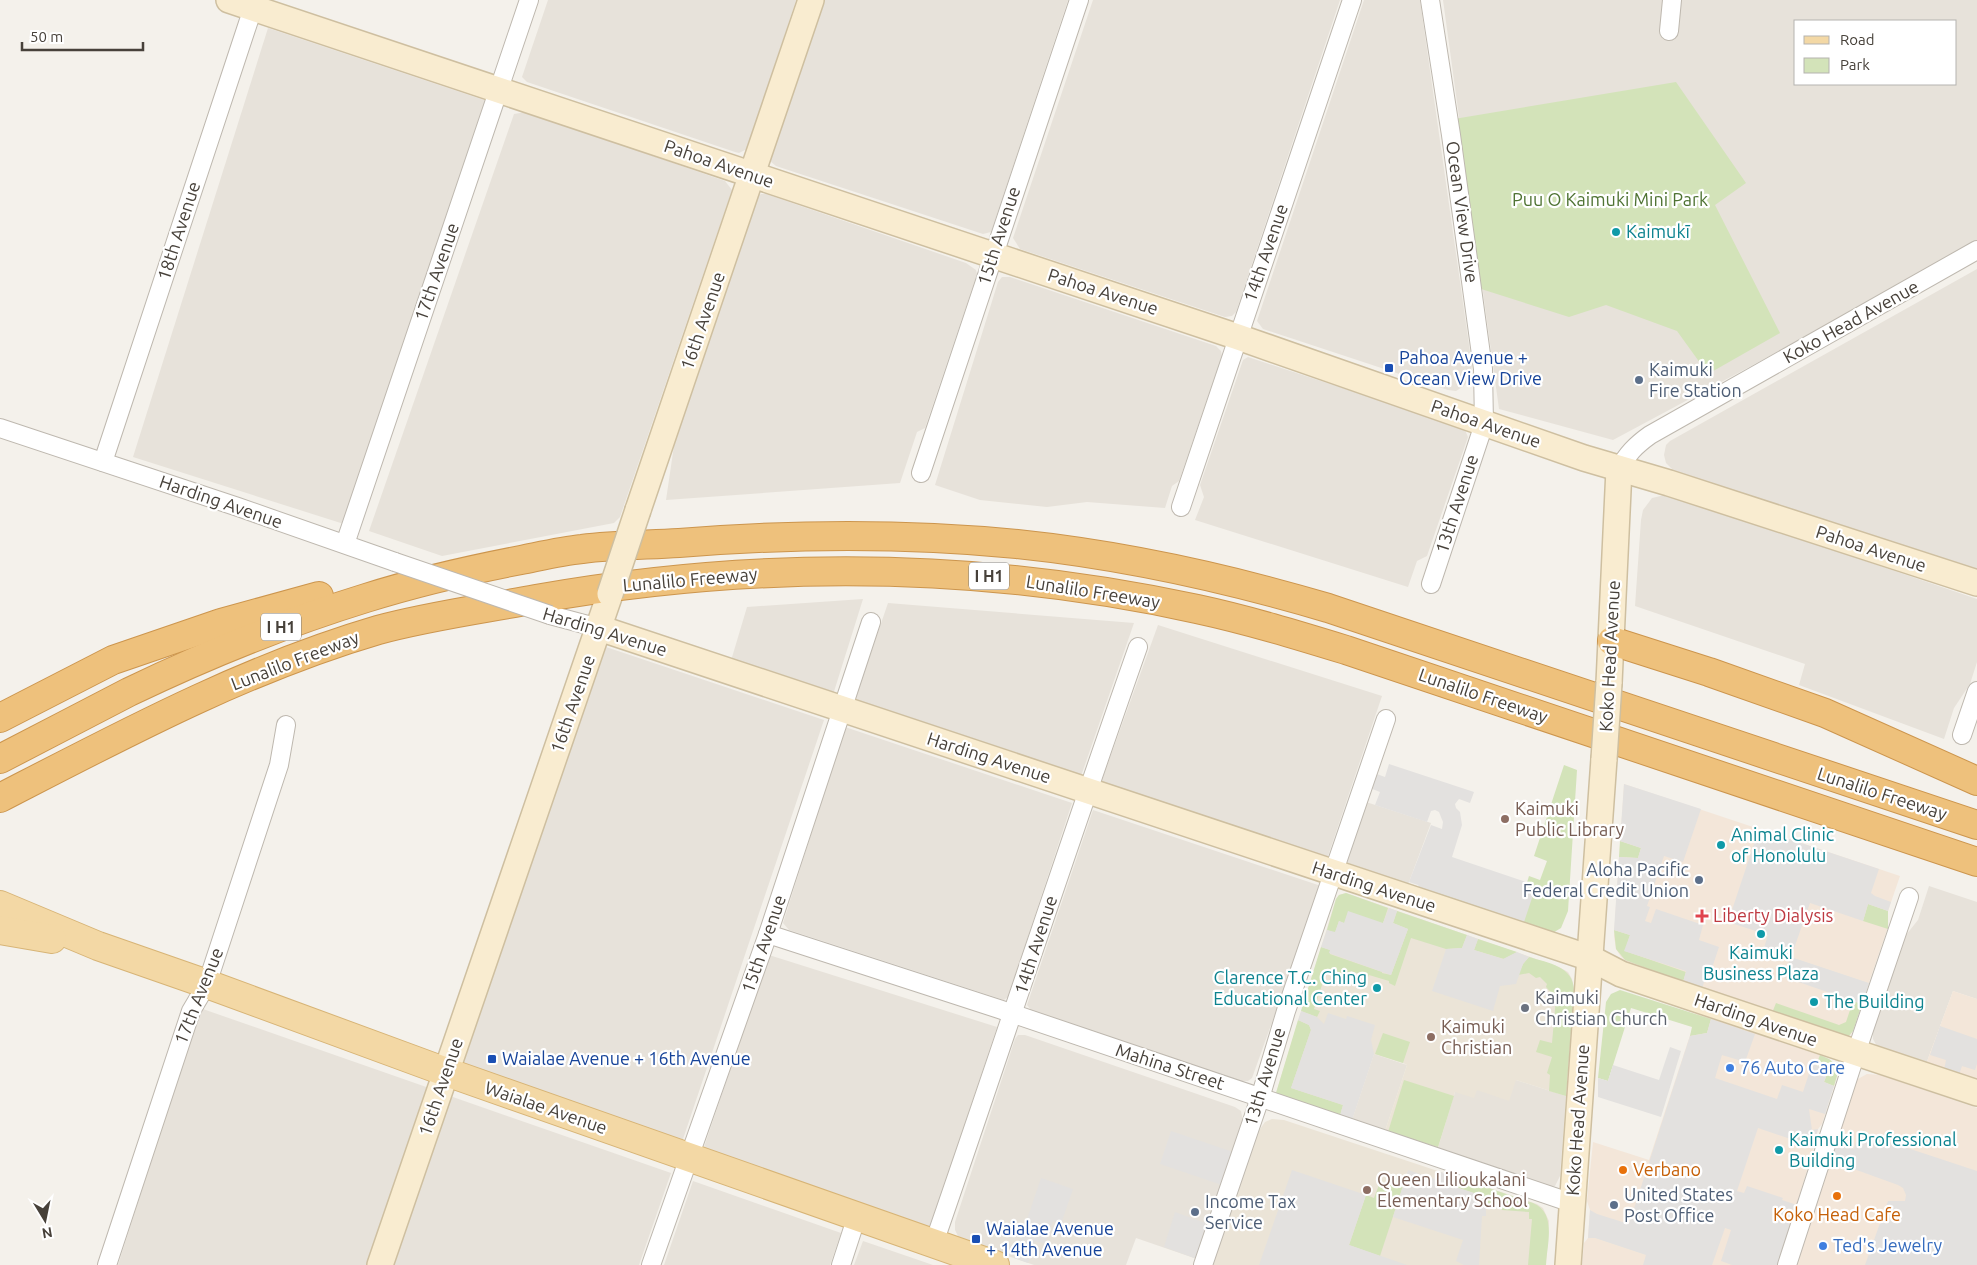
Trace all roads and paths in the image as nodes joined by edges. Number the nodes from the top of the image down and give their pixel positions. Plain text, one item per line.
1 (228, 0) edge
2 (530, 0) edge
3 (811, 0) edge
4 (1078, 0) edge
5 (1352, 0) edge
6 (1430, 0) edge
7 (1672, 0) edge
8 (255, 4) edge
9 (1669, 32) dead end
10 (500, 89) junction
11 (752, 176) junction
12 (1977, 250) edge
13 (993, 255) junction
14 (1238, 337) junction
15 (1484, 424) junction
16 (0, 428) edge
17 (103, 462) junction
18 (1619, 469) junction
19 (921, 473) dead end
20 (1181, 507) dead end
21 (345, 544) junction
22 (580, 549) junction
23 (1431, 584) dead end
24 (1977, 584) edge
25 (871, 622) dead end
26 (599, 628) junction
27 (1612, 641) junction
28 (1138, 647) dead end
29 (1977, 691) edge
30 (841, 709) junction
31 (0, 718) edge
32 (1386, 718) dead end
33 (286, 725) dead end
34 (1962, 735) dead end
35 (0, 759) edge
36 (55, 770) junction
37 (1977, 781) edge
38 (1087, 791) junction
39 (0, 798) edge
40 (0, 811) edge
41 (1977, 825) edge
42 (1977, 862) edge
43 (1333, 873) junction
44 (1909, 897) dead end
45 (0, 905) edge
46 (0, 930) edge
47 (768, 934) junction
48 (98, 946) junction
49 (1590, 958) junction
50 (207, 984) junction
51 (1013, 1014) junction
52 (1856, 1053) junction
53 (446, 1072) junction
54 (1977, 1094) edge
55 (1260, 1098) junction
56 (689, 1158) junction
57 (1572, 1203) junction
58 (857, 1216) junction
59 (934, 1243) junction
60 (107, 1265) edge
61 (380, 1265) edge
62 (651, 1265) edge
63 (841, 1265) edge
64 (995, 1265) edge
65 (1203, 1265) edge
66 (1568, 1265) edge
67 (1787, 1265) edge

1 - 8 street, Pahoa Avenue
2 - 10 street, 17th Avenue
3 - 11 street, 16th Avenue
4 - 13 street, 15th Avenue
5 - 14 street, 14th Avenue
6 - 15 street, Ocean View Drive
7 - 9 street
8 - 10 street, Pahoa Avenue
8 - 17 street, 18th Avenue
10 - 11 street, Pahoa Avenue
10 - 21 street, 17th Avenue
11 - 13 street, Pahoa Avenue
11 - 26 street, 16th Avenue, bridge
12 - 18 street, Koko Head Avenue
13 - 14 street, Pahoa Avenue
13 - 19 street, 15th Avenue
14 - 15 street, Pahoa Avenue
14 - 20 street, 14th Avenue
15 - 18 street, Pahoa Avenue
15 - 23 street, 13th Avenue
16 - 17 street, Harding Avenue
17 - 21 street, Harding Avenue
18 - 24 street, Pahoa Avenue
18 - 27 street, Koko Head Avenue
21 - 26 street, Harding Avenue, bridge
22 - 31 highway
22 - 35 highway, Lunalilo Freeway / I H1
22 - 41 highway, Lunalilo Freeway / I H1
25 - 30 street, 15th Avenue
26 - 30 street, Harding Avenue
26 - 53 street, 16th Avenue
27 - 37 highway
27 - 49 street, Koko Head Avenue, bridge
28 - 38 street, 14th Avenue
29 - 34 street
30 - 38 street, Harding Avenue
30 - 47 street, 15th Avenue
32 - 43 street, 13th Avenue
33 - 50 street, 17th Avenue
36 - 39 highway, Lunalilo Freeway / I H1
36 - 40 highway
36 - 42 highway, Lunalilo Freeway / I H1
38 - 43 street, Harding Avenue
38 - 51 street, 14th Avenue
43 - 49 street, Harding Avenue
43 - 55 street, 13th Avenue
44 - 52 street
45 - 48 main road, Waialae Avenue
46 - 48 main road, Waialae Avenue
47 - 51 street, Mahina Street
47 - 56 street, 15th Avenue
48 - 50 main road, Waialae Avenue
49 - 52 street, Harding Avenue
49 - 57 street, Koko Head Avenue
50 - 53 main road, Waialae Avenue
50 - 60 street, 17th Avenue
51 - 55 street, Mahina Street
51 - 59 street, 14th Avenue
52 - 54 street, Harding Avenue
52 - 67 street
53 - 56 main road, Waialae Avenue
53 - 61 street, 16th Avenue
55 - 57 street, Mahina Street
55 - 65 street, 13th Avenue
56 - 58 main road, Waialae Avenue
56 - 62 street, 15th Avenue
57 - 66 street, Koko Head Avenue
58 - 59 main road, Waialae Avenue
58 - 63 street
59 - 64 main road, Waialae Avenue

